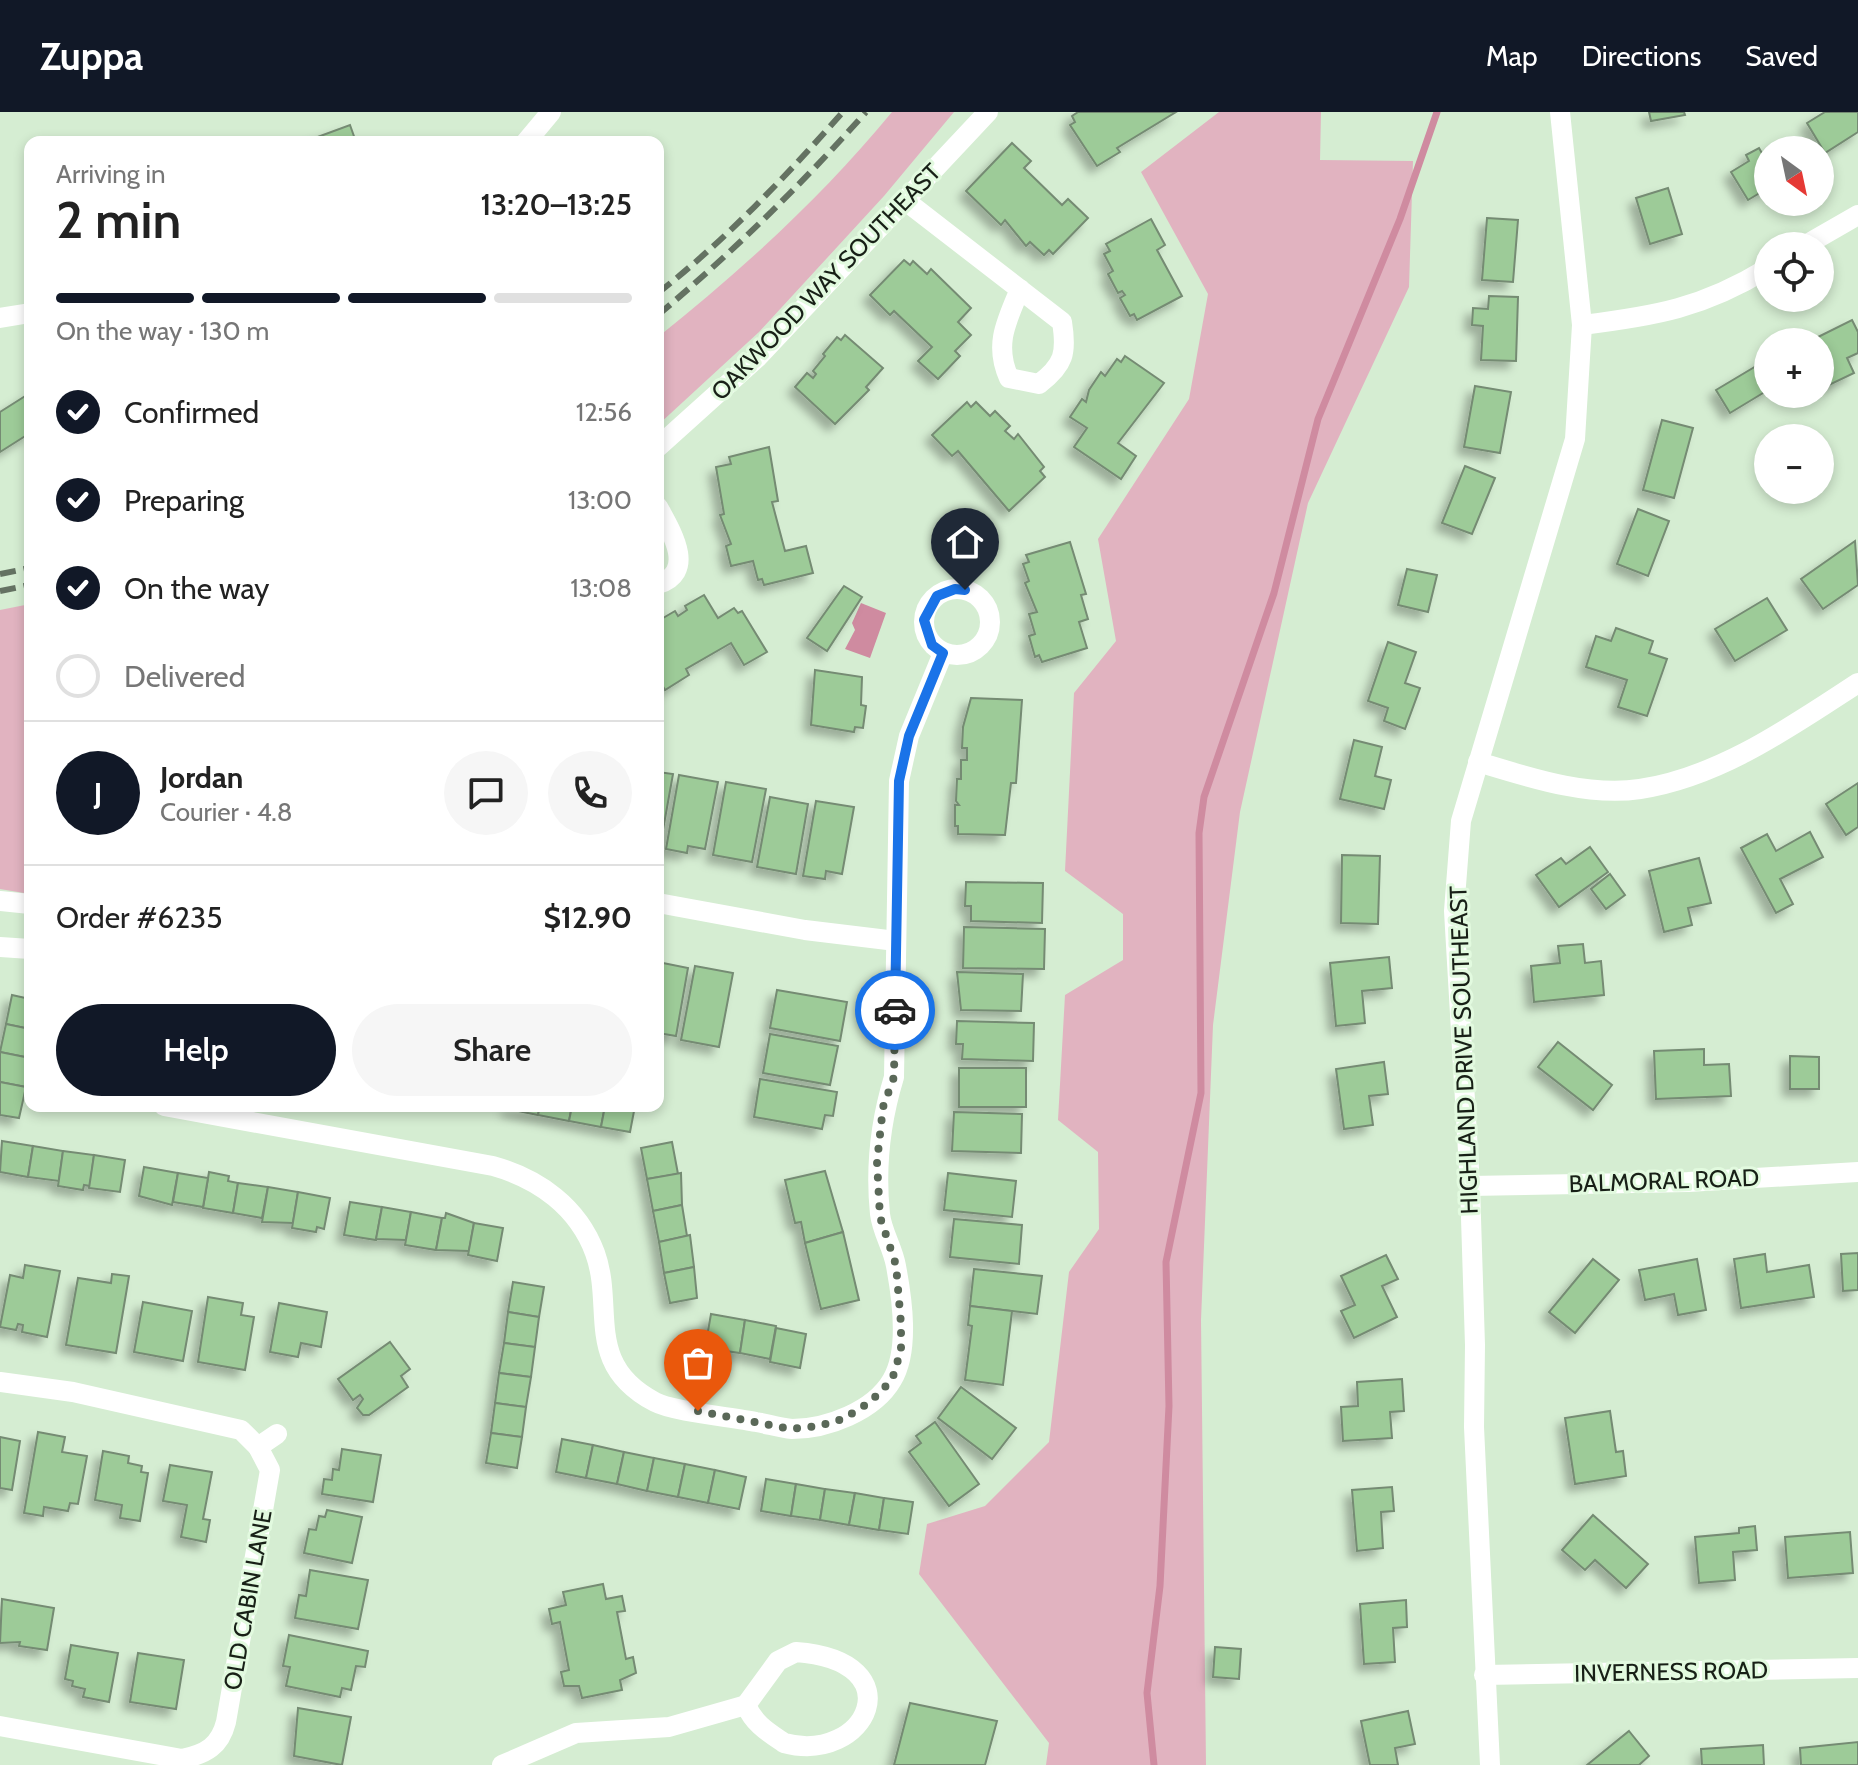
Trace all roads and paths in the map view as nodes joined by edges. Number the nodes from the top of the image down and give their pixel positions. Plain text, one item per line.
1 (551, 112) edge
2 (988, 112) edge
3 (1560, 112) edge
4 (531, 136) edge
5 (907, 202) junction
6 (1858, 215) edge
7 (1828, 232) edge
8 (1754, 277) edge
9 (1020, 289) junction
10 (24, 314) edge
11 (0, 318) edge
12 (1582, 325) junction
13 (664, 442) edge
14 (664, 520) edge
15 (664, 582) edge
16 (943, 653) dead end
17 (1858, 683) edge
18 (1478, 762) junction
19 (0, 901) edge
20 (24, 903) edge
21 (664, 904) edge
22 (896, 941) junction
23 (0, 947) edge
24 (24, 949) edge
25 (197, 1112) edge
26 (1858, 1172) edge
27 (1470, 1186) junction
28 (0, 1382) edge
29 (277, 1434) dead end
30 (258, 1447) junction
31 (1858, 1668) edge
32 (1484, 1675) junction
33 (746, 1705) junction
34 (0, 1726) edge
35 (214, 1757) edge
36 (502, 1765) edge
37 (1490, 1765) edge

1 - 4 street
2 - 5 street, OAKWOOD WAY SOUTHEAST
3 - 12 street, HIGHLAND DRIVE SOUTHEAST
5 - 9 street
5 - 13 street, OAKWOOD WAY SOUTHEAST
6 - 7 street
8 - 12 street
9 - 9 street
10 - 11 street
12 - 18 street, HIGHLAND DRIVE SOUTHEAST
14 - 15 street
16 - 22 street
17 - 18 street
18 - 27 street, HIGHLAND DRIVE SOUTHEAST
19 - 20 street
21 - 22 street
22 - 25 street
23 - 24 street
26 - 27 street, BALMORAL ROAD
27 - 32 street, HIGHLAND DRIVE SOUTHEAST
28 - 30 street
29 - 30 street
30 - 35 street, OLD CABIN LANE
31 - 32 street, INVERNESS ROAD
32 - 37 street, HIGHLAND DRIVE SOUTHEAST
33 - 33 street
33 - 36 street
34 - 35 street, OLD CABIN LANE

